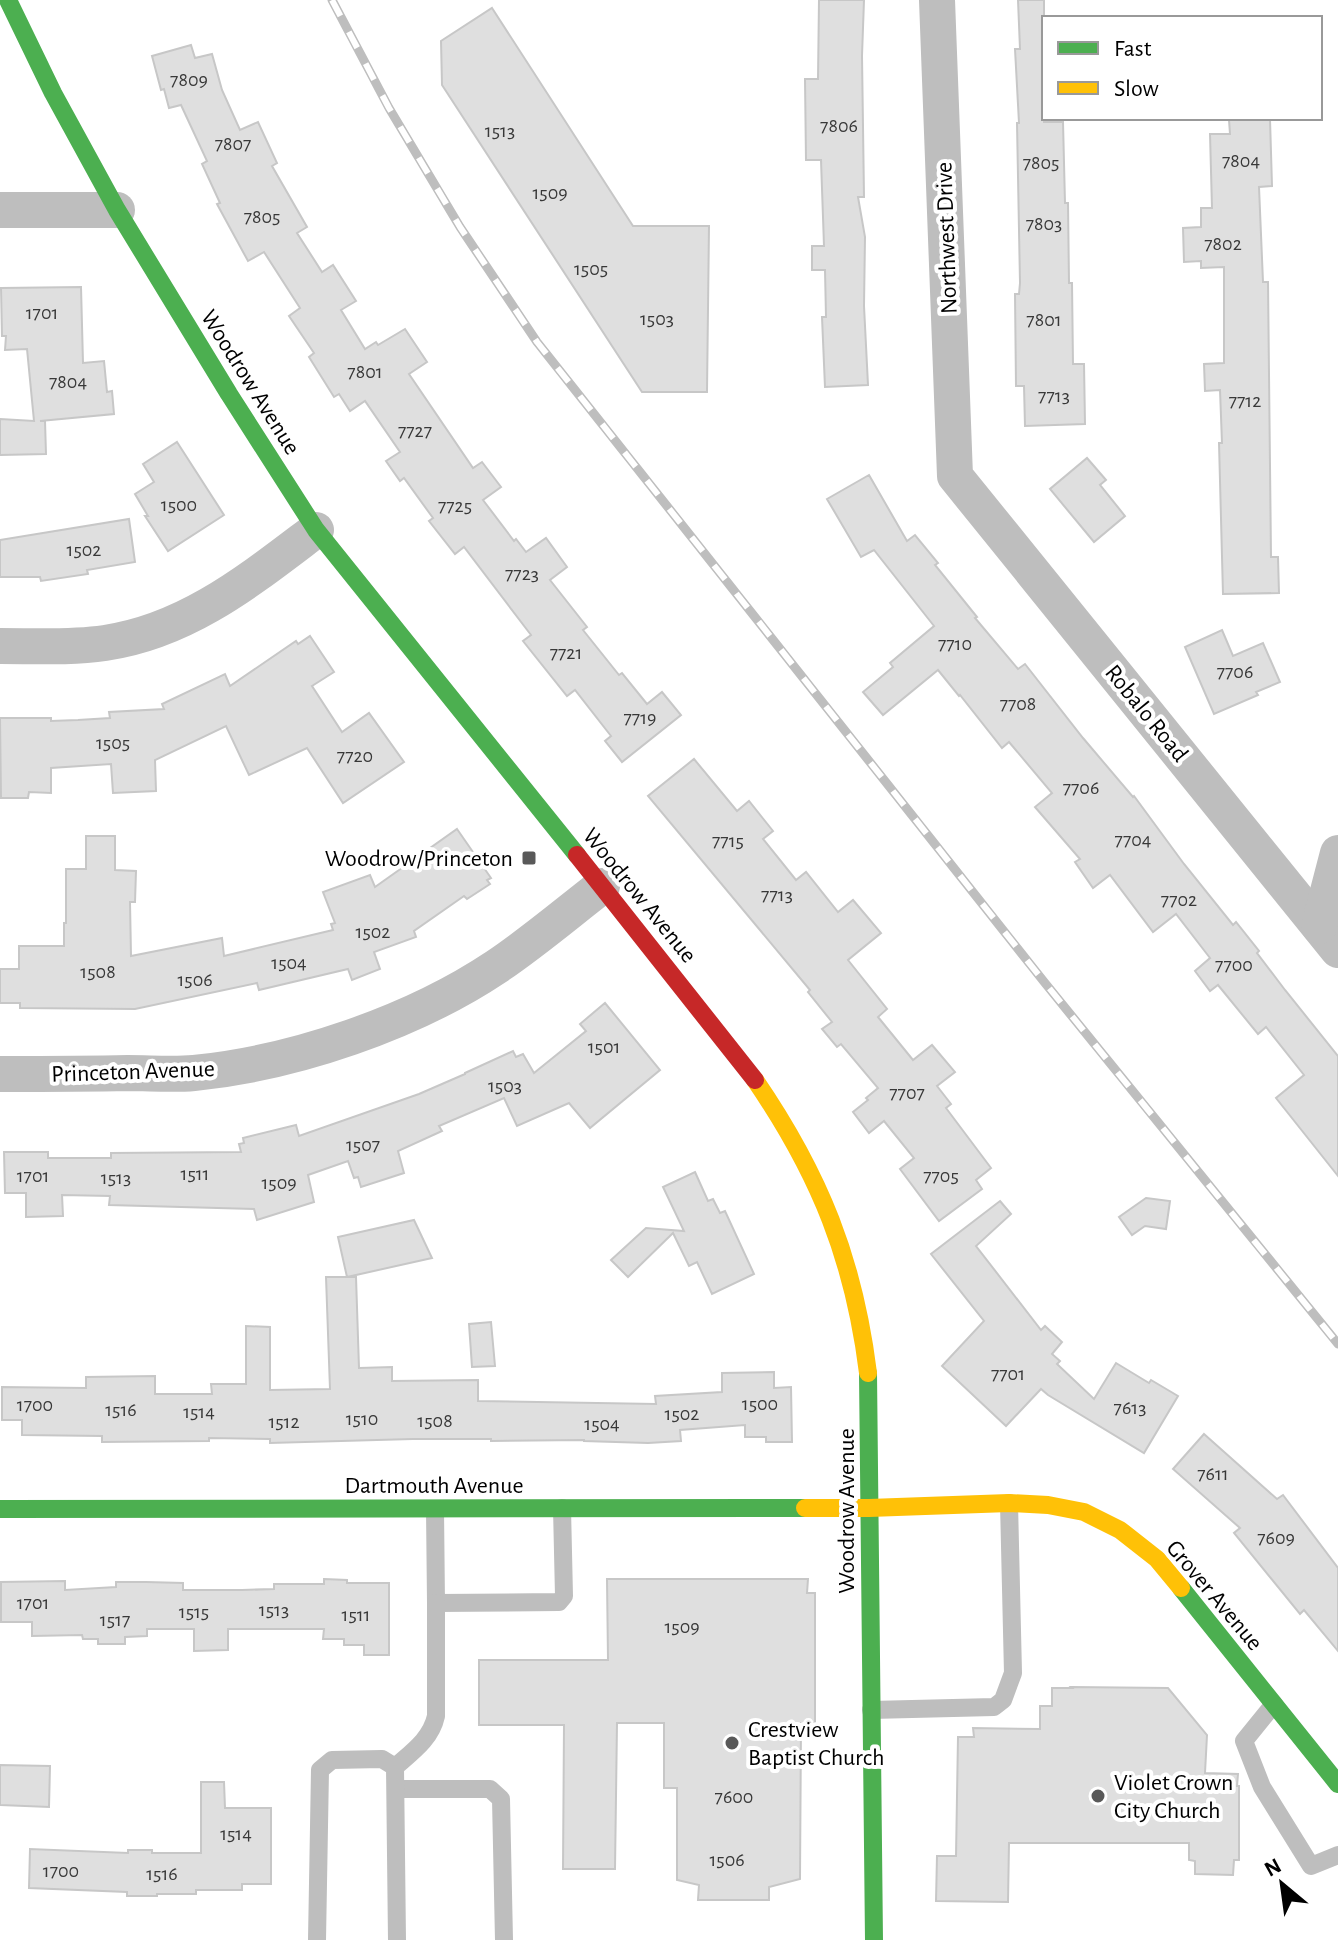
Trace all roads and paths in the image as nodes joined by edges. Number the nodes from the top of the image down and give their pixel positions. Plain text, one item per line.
1 (8, 0) edge
2 (937, 0) edge
3 (0, 210) edge
4 (117, 210) junction
5 (955, 476) joint
6 (316, 530) junction
7 (0, 646) edge
8 (1338, 853) edge
9 (602, 886) junction
10 (1328, 938) edge
11 (0, 1074) edge
12 (1009, 1503) junction
13 (562, 1508) junction
14 (869, 1508) junction
15 (0, 1509) edge
16 (435, 1509) junction
17 (436, 1603) junction
18 (1274, 1704) junction
19 (871, 1710) junction
20 (395, 1767) junction
21 (1338, 1784) edge
22 (396, 1789) junction
23 (1338, 1855) edge
24 (317, 1940) edge
25 (397, 1940) edge
26 (504, 1940) edge
27 (874, 1940) edge

1 - 4 street, Woodrow Avenue
2 - 5 street, Northwest Drive
3 - 4 street
4 - 6 street, Woodrow Avenue
5 - 10 street, Robalo Road
6 - 7 street
6 - 9 street, Woodrow Avenue
8 - 10 street
9 - 11 street, Princeton Avenue
9 - 14 street, Woodrow Avenue
12 - 14 street, Grover Avenue
12 - 18 street, Grover Avenue
12 - 19 lane
13 - 14 street, Dartmouth Avenue
13 - 16 street, Dartmouth Avenue
13 - 17 lane
14 - 19 street, Woodrow Avenue
15 - 16 street, Dartmouth Avenue
16 - 17 lane
17 - 20 lane
18 - 21 street, Grover Avenue
18 - 23 lane
19 - 27 street, Woodrow Avenue
20 - 22 lane
20 - 24 lane
22 - 25 lane
22 - 26 lane

